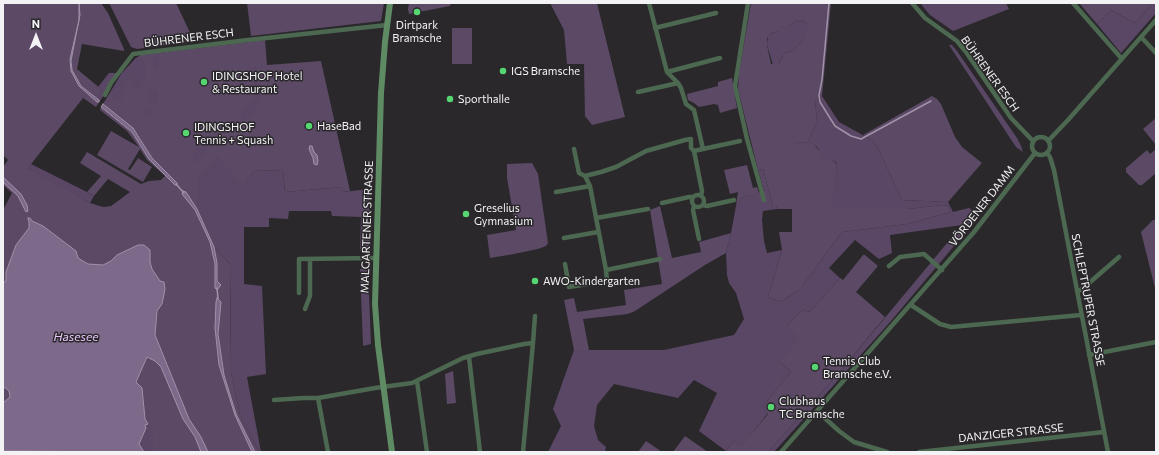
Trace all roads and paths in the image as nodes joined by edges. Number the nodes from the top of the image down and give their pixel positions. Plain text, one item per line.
1 (390, 3) edge
2 (650, 3) edge
3 (748, 3) edge
4 (912, 3) edge
5 (1073, 3) edge
6 (716, 13) dead end
7 (1156, 20) edge
8 (387, 25) junction
9 (655, 28) junction
10 (1141, 37) junction
11 (1156, 53) edge
12 (720, 58) dead end
13 (1122, 59) junction
14 (667, 72) junction
15 (678, 82) junction
16 (638, 92) dead end
17 (105, 94) dead end
18 (700, 136) junction
19 (691, 139) junction
20 (740, 141) dead end
21 (1033, 141) junction
22 (1048, 141) junction
23 (574, 149) dead end
24 (703, 149) junction
25 (694, 151) junction
26 (1035, 153) junction
27 (1047, 153) junction
28 (585, 176) junction
29 (590, 186) junction
30 (556, 192) dead end
31 (701, 196) junction
32 (693, 197) junction
33 (734, 200) dead end
34 (764, 200) dead end
35 (662, 203) dead end
36 (703, 205) junction
37 (694, 206) junction
38 (648, 209) dead end
39 (596, 218) junction
40 (598, 232) junction
41 (564, 238) dead end
42 (700, 239) dead end
43 (1119, 257) dead end
44 (376, 258) junction
45 (310, 259) junction
46 (660, 259) dead end
47 (565, 264) dead end
48 (889, 266) dead end
49 (606, 270) junction
50 (942, 270) junction
51 (1077, 291) junction
52 (299, 293) dead end
53 (911, 305) junction
54 (305, 309) dead end
55 (1081, 315) junction
56 (535, 316) dead end
57 (1156, 342) edge
58 (533, 343) junction
59 (1089, 355) junction
60 (469, 357) junction
61 (417, 381) junction
62 (384, 387) junction
63 (318, 398) junction
64 (274, 400) dead end
65 (817, 411) junction
66 (1104, 432) junction
67 (328, 452) edge
68 (392, 452) edge
69 (427, 452) edge
70 (480, 452) edge
71 (523, 452) edge
72 (780, 452) edge
73 (887, 452) edge
74 (919, 452) edge
75 (1108, 452) edge

1 - 8 street, MALGARTENER STRASSE
2 - 9 street
3 - 34 street
4 - 21 street, BÜHRENER ESCH
5 - 13 street
6 - 9 street
7 - 10 street
8 - 17 street, BÜHRENER ESCH
8 - 44 street, MALGARTENER STRASSE
9 - 14 street
10 - 11 street
10 - 13 street
12 - 14 street
13 - 22 street
14 - 15 street
15 - 16 street
15 - 18 street
18 - 19 street
18 - 24 street
19 - 25 street
19 - 28 street
20 - 24 street
21 - 22 street
21 - 26 street
22 - 27 street
23 - 28 street
24 - 25 street
25 - 31 street
26 - 27 street
26 - 50 street, VÖRDENER DAMM
27 - 51 street, SCHLEPTRUPER STRASSE
28 - 29 street
29 - 30 street
29 - 39 street
31 - 32 street
31 - 36 street
32 - 35 street
32 - 37 street
33 - 36 street
36 - 37 street
37 - 42 street
38 - 39 street
39 - 40 street
40 - 41 street
40 - 49 street
43 - 51 street
44 - 45 street
44 - 62 street, MALGARTENER STRASSE
45 - 52 street
45 - 54 street
46 - 49 street
47 - 49 street
48 - 50 street
50 - 53 street, VÖRDENER DAMM
51 - 55 street, SCHLEPTRUPER STRASSE
53 - 55 street
53 - 65 street, VÖRDENER DAMM
55 - 59 street, SCHLEPTRUPER STRASSE
56 - 58 street
57 - 59 street
58 - 60 street
58 - 71 street
59 - 66 street, SCHLEPTRUPER STRASSE
60 - 61 street
60 - 70 street
61 - 62 street
61 - 69 street
62 - 63 street
62 - 68 street, MALGARTENER STRASSE
63 - 64 street
63 - 67 street
65 - 72 street, VÖRDENER DAMM
65 - 73 street
66 - 74 street, DANZIGER STRASSE
66 - 75 street, SCHLEPTRUPER STRASSE

